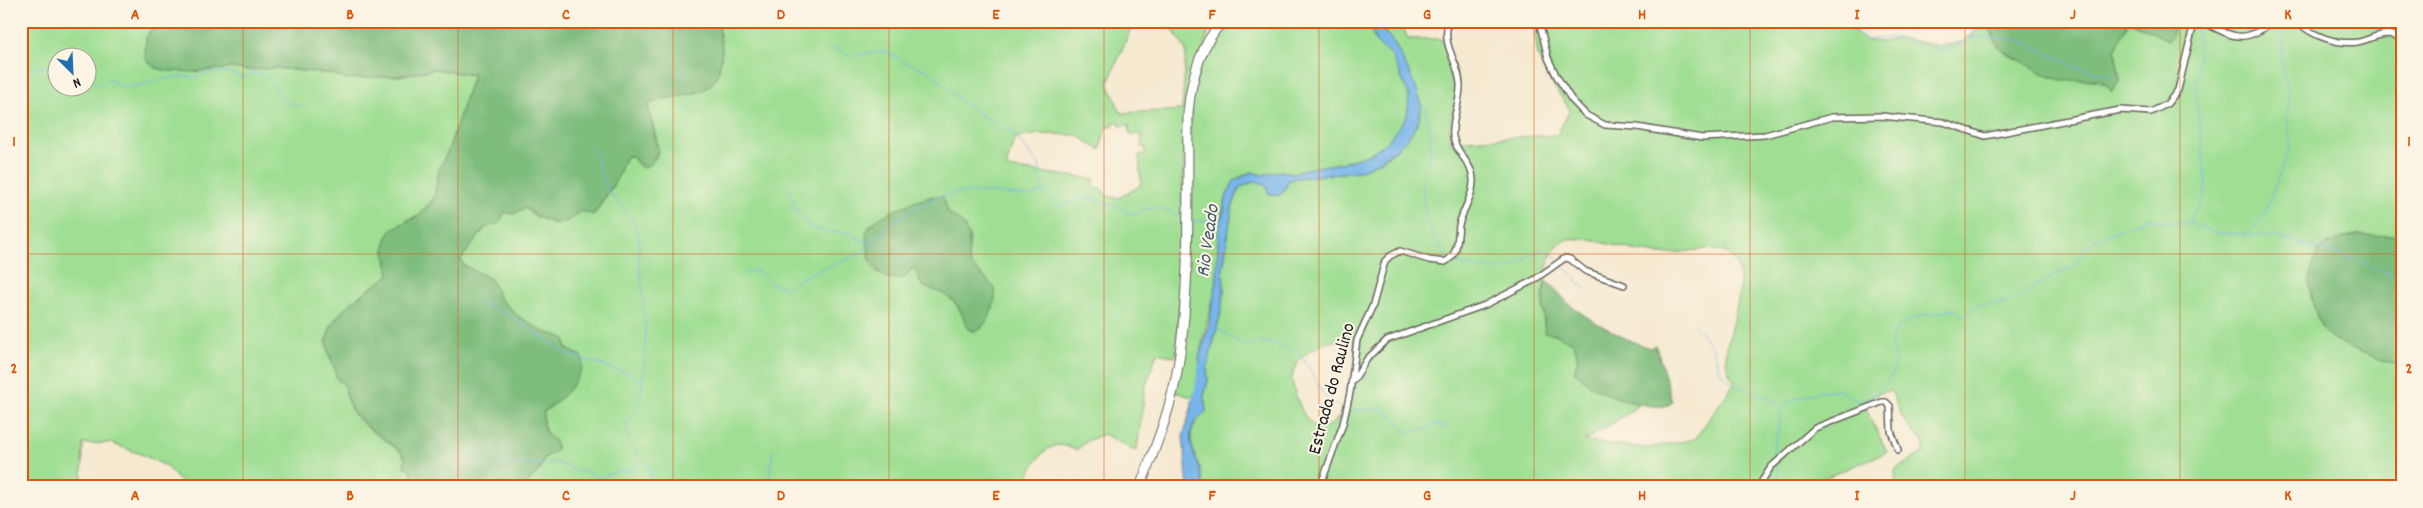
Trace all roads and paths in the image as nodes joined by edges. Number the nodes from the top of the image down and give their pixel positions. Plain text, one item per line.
1 (1223, 21) edge
2 (1448, 21) edge
3 (1539, 21) edge
4 (2272, 21) edge
5 (2297, 21) edge
6 (2402, 41) edge
7 (1624, 285) dead end
8 (1351, 386) junction
9 (1898, 450) dead end
10 (1145, 475) junction
11 (1140, 487) edge
12 (1145, 487) edge
13 (1320, 487) edge
14 (1758, 487) edge

1 - 10 highway
2 - 8 street, Estrada do Raulino
3 - 4 street
5 - 6 street
7 - 8 street
8 - 13 street, Estrada do Raulino
9 - 14 street
10 - 11 highway
10 - 12 street

